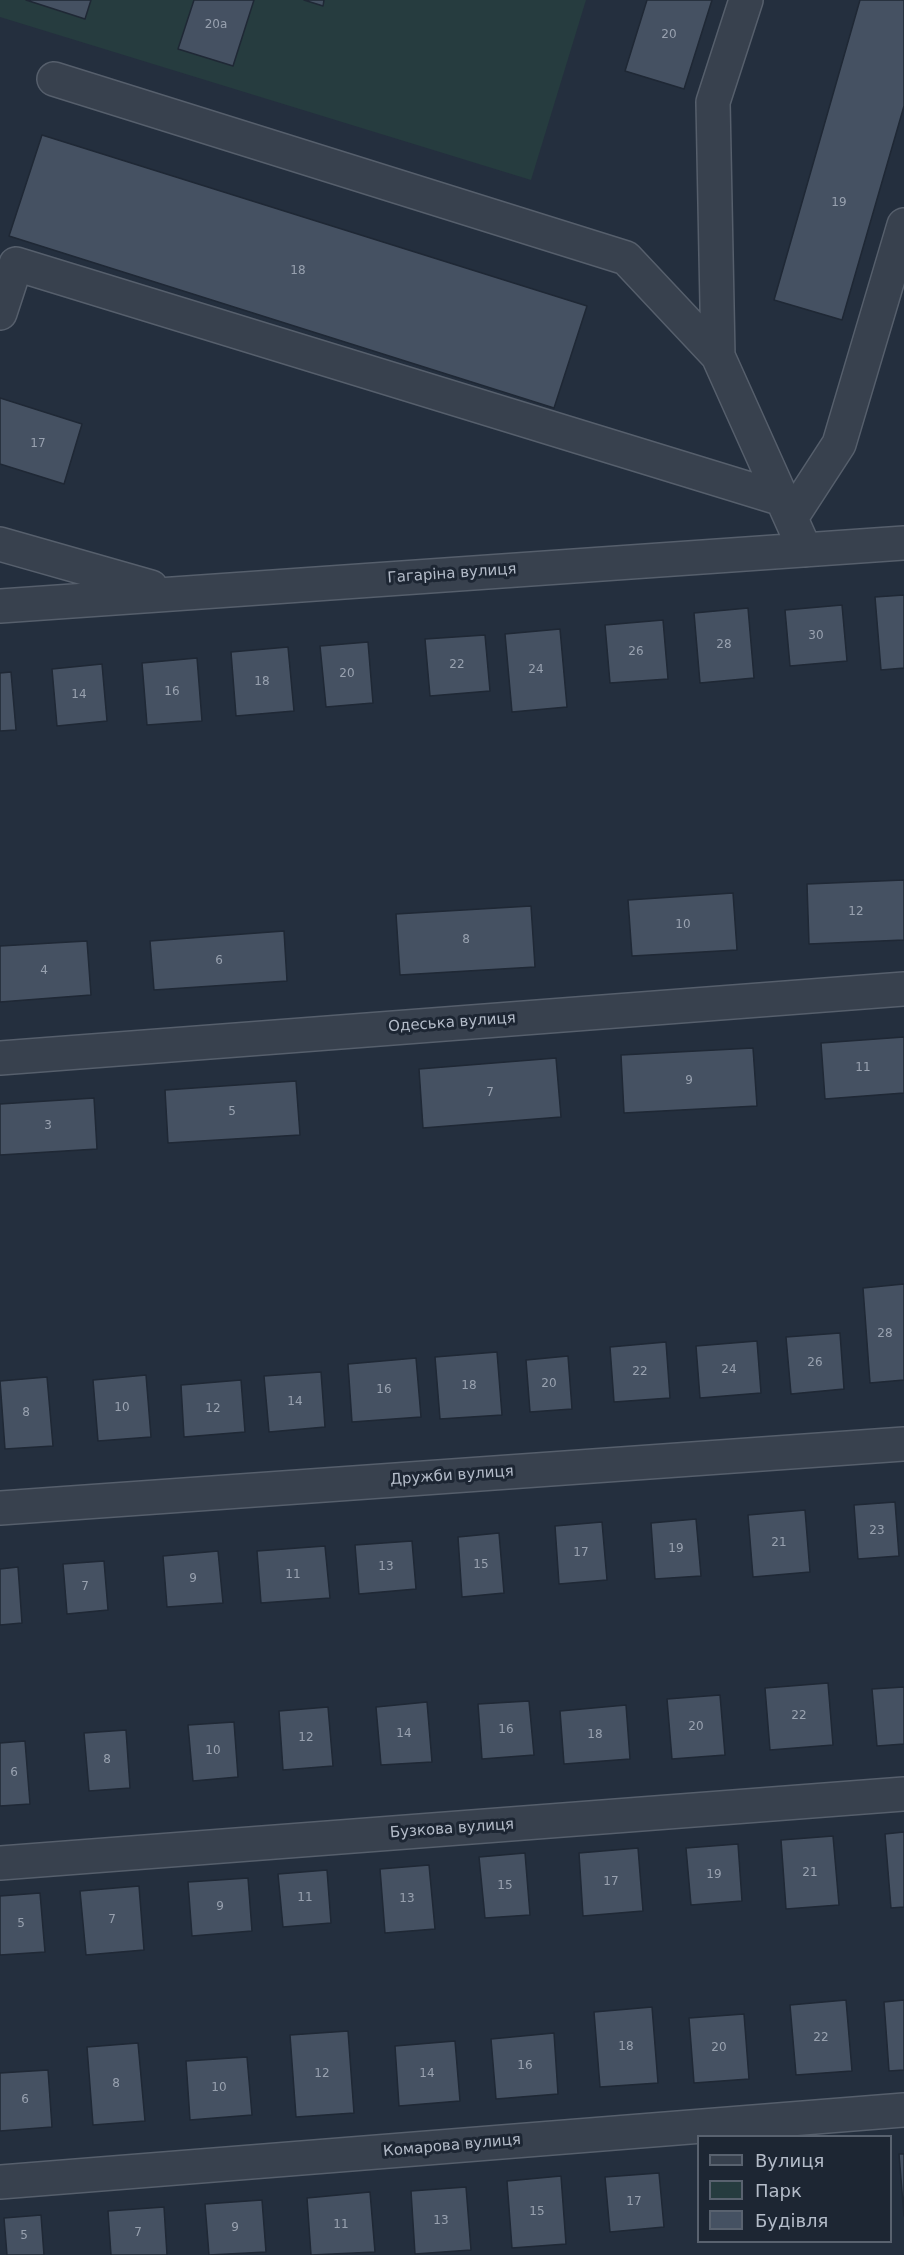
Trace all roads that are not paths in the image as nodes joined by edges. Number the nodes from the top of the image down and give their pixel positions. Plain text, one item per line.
1 (746, 0) edge
2 (54, 79) dead end
3 (904, 225) edge
4 (0, 313) edge
5 (718, 356) junction
6 (787, 508) junction
7 (904, 543) edge
8 (0, 544) edge
9 (805, 550) junction
10 (172, 593) junction
11 (0, 606) edge
12 (904, 989) edge
13 (0, 1058) edge
14 (904, 1444) edge
15 (0, 1508) edge
16 (904, 1794) edge
17 (0, 1863) edge
18 (904, 2110) edge
19 (0, 2182) edge

1 - 5 street
2 - 5 street
3 - 6 street
4 - 6 street
5 - 6 street
6 - 9 street
7 - 9 street, Гагаріна вулиця
8 - 10 street
9 - 10 street, Гагаріна вулиця
10 - 11 street, Гагаріна вулиця
12 - 13 street, Одеська вулиця
14 - 15 street, Дружби вулиця
16 - 17 street, Бузкова вулиця
18 - 19 street, Комарова вулиця

